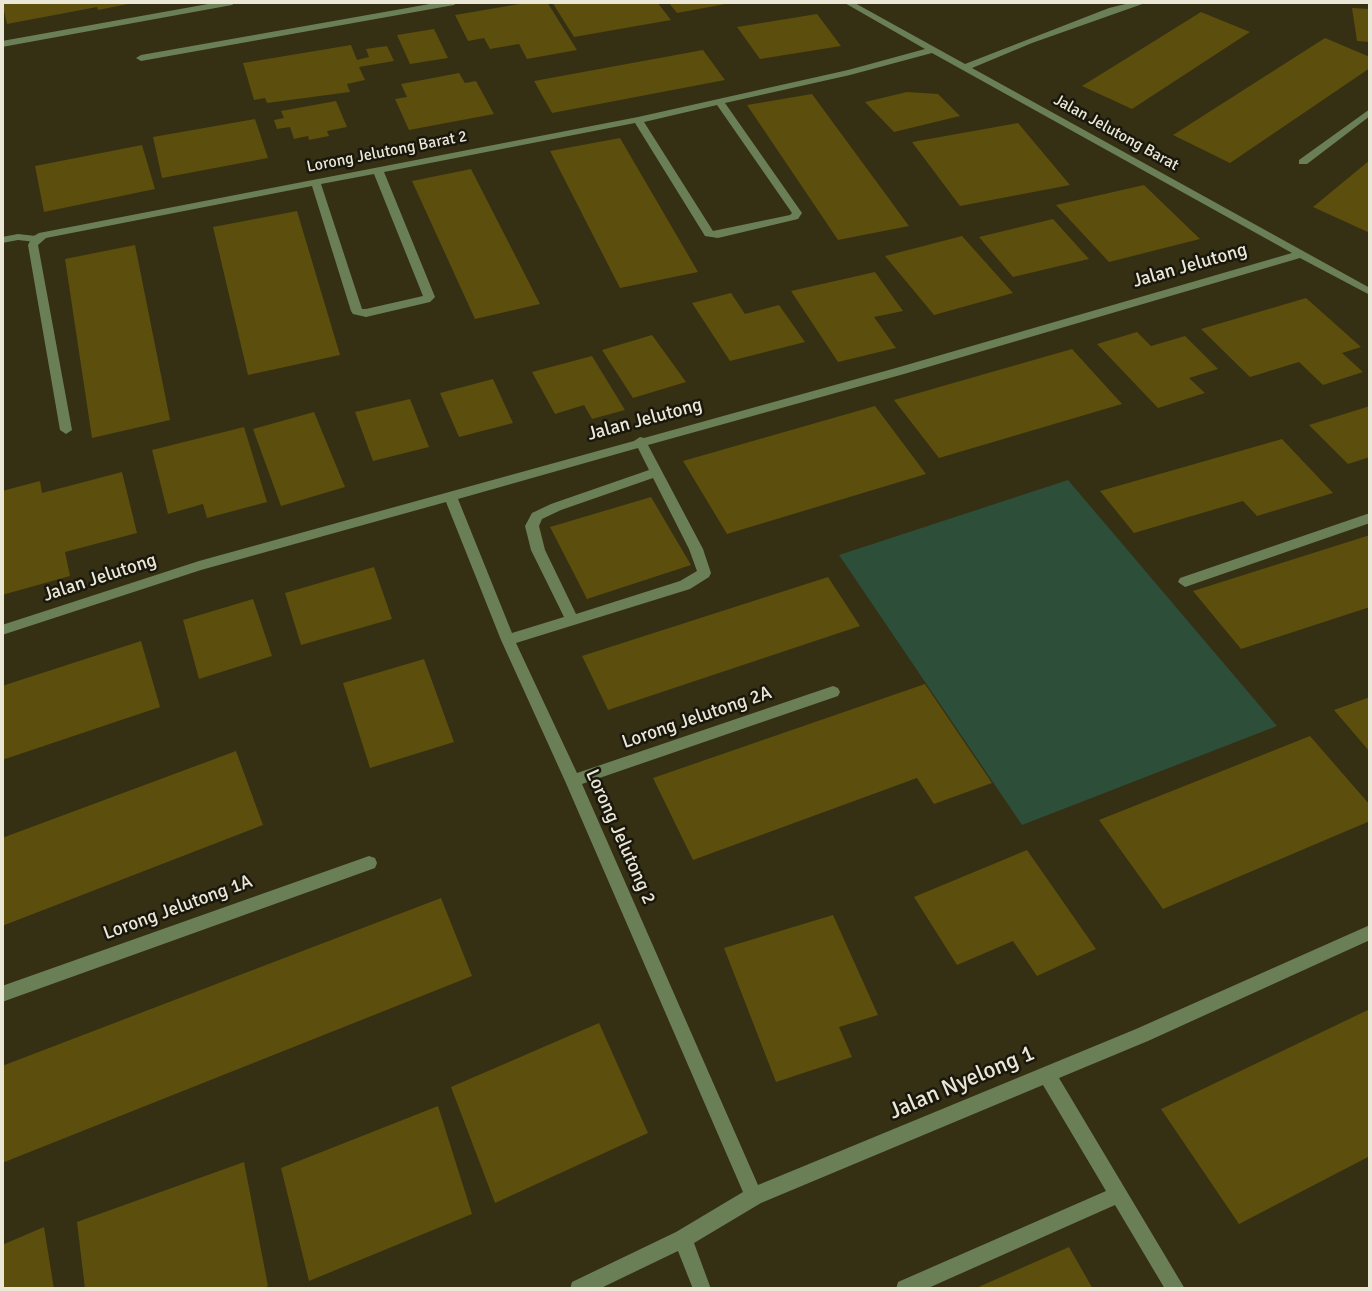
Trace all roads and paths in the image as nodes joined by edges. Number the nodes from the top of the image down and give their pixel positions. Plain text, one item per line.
1 (232, 2) edge
2 (454, 2) edge
3 (847, 2) edge
4 (1144, 2) edge
5 (2, 44) edge
6 (932, 50) junction
7 (141, 58) dead end
8 (966, 67) junction
9 (719, 101) junction
10 (1370, 112) edge
11 (638, 120) junction
12 (1303, 162) dead end
13 (377, 170) junction
14 (315, 181) junction
15 (36, 239) junction
16 (2, 240) edge
17 (1300, 254) junction
18 (1370, 292) edge
19 (66, 430) dead end
20 (640, 442) junction
21 (655, 473) junction
22 (450, 495) junction
23 (1370, 518) edge
24 (1185, 582) dead end
25 (572, 619) junction
26 (2, 630) edge
27 (508, 640) junction
28 (833, 692) dead end
29 (573, 781) junction
30 (369, 863) dead end
31 (1370, 932) edge
32 (2, 994) edge
33 (1046, 1073) junction
34 (1120, 1194) junction
35 (754, 1196) junction
36 (683, 1239) junction
37 (579, 1289) edge
38 (702, 1289) edge
39 (905, 1289) edge
40 (1176, 1289) edge

1 - 5 street
2 - 7 street
3 - 6 street, Jalan Jelutong Barat
4 - 8 street
6 - 8 street, Jalan Jelutong Barat
6 - 9 street, Lorong Jelutong Barat 2
8 - 17 street, Jalan Jelutong Barat
9 - 11 street, Lorong Jelutong Barat 2
9 - 11 street
10 - 12 street
11 - 13 street, Lorong Jelutong Barat 2
13 - 14 street, Lorong Jelutong Barat 2
13 - 14 street
14 - 15 street, Lorong Jelutong Barat 2
15 - 16 street, Lorong Jelutong Barat 2
15 - 19 street
17 - 18 street, Jalan Jelutong Barat
17 - 20 street, Jalan Jelutong
20 - 21 street
20 - 22 street, Jalan Jelutong
21 - 25 street
21 - 25 street
22 - 26 street, Jalan Jelutong
22 - 27 street, Lorong Jelutong 2
23 - 24 street
25 - 27 street
27 - 29 street, Lorong Jelutong 2
28 - 29 street, Lorong Jelutong 2A
29 - 35 street, Lorong Jelutong 2
30 - 32 street, Lorong Jelutong 1A
31 - 33 street, Jalan Nyelong 1
33 - 34 street
33 - 35 street, Jalan Nyelong 1
34 - 39 street
34 - 40 street
35 - 36 street, Jalan Nyelong 1
36 - 37 street, Jalan Nyelong 1
36 - 38 street

